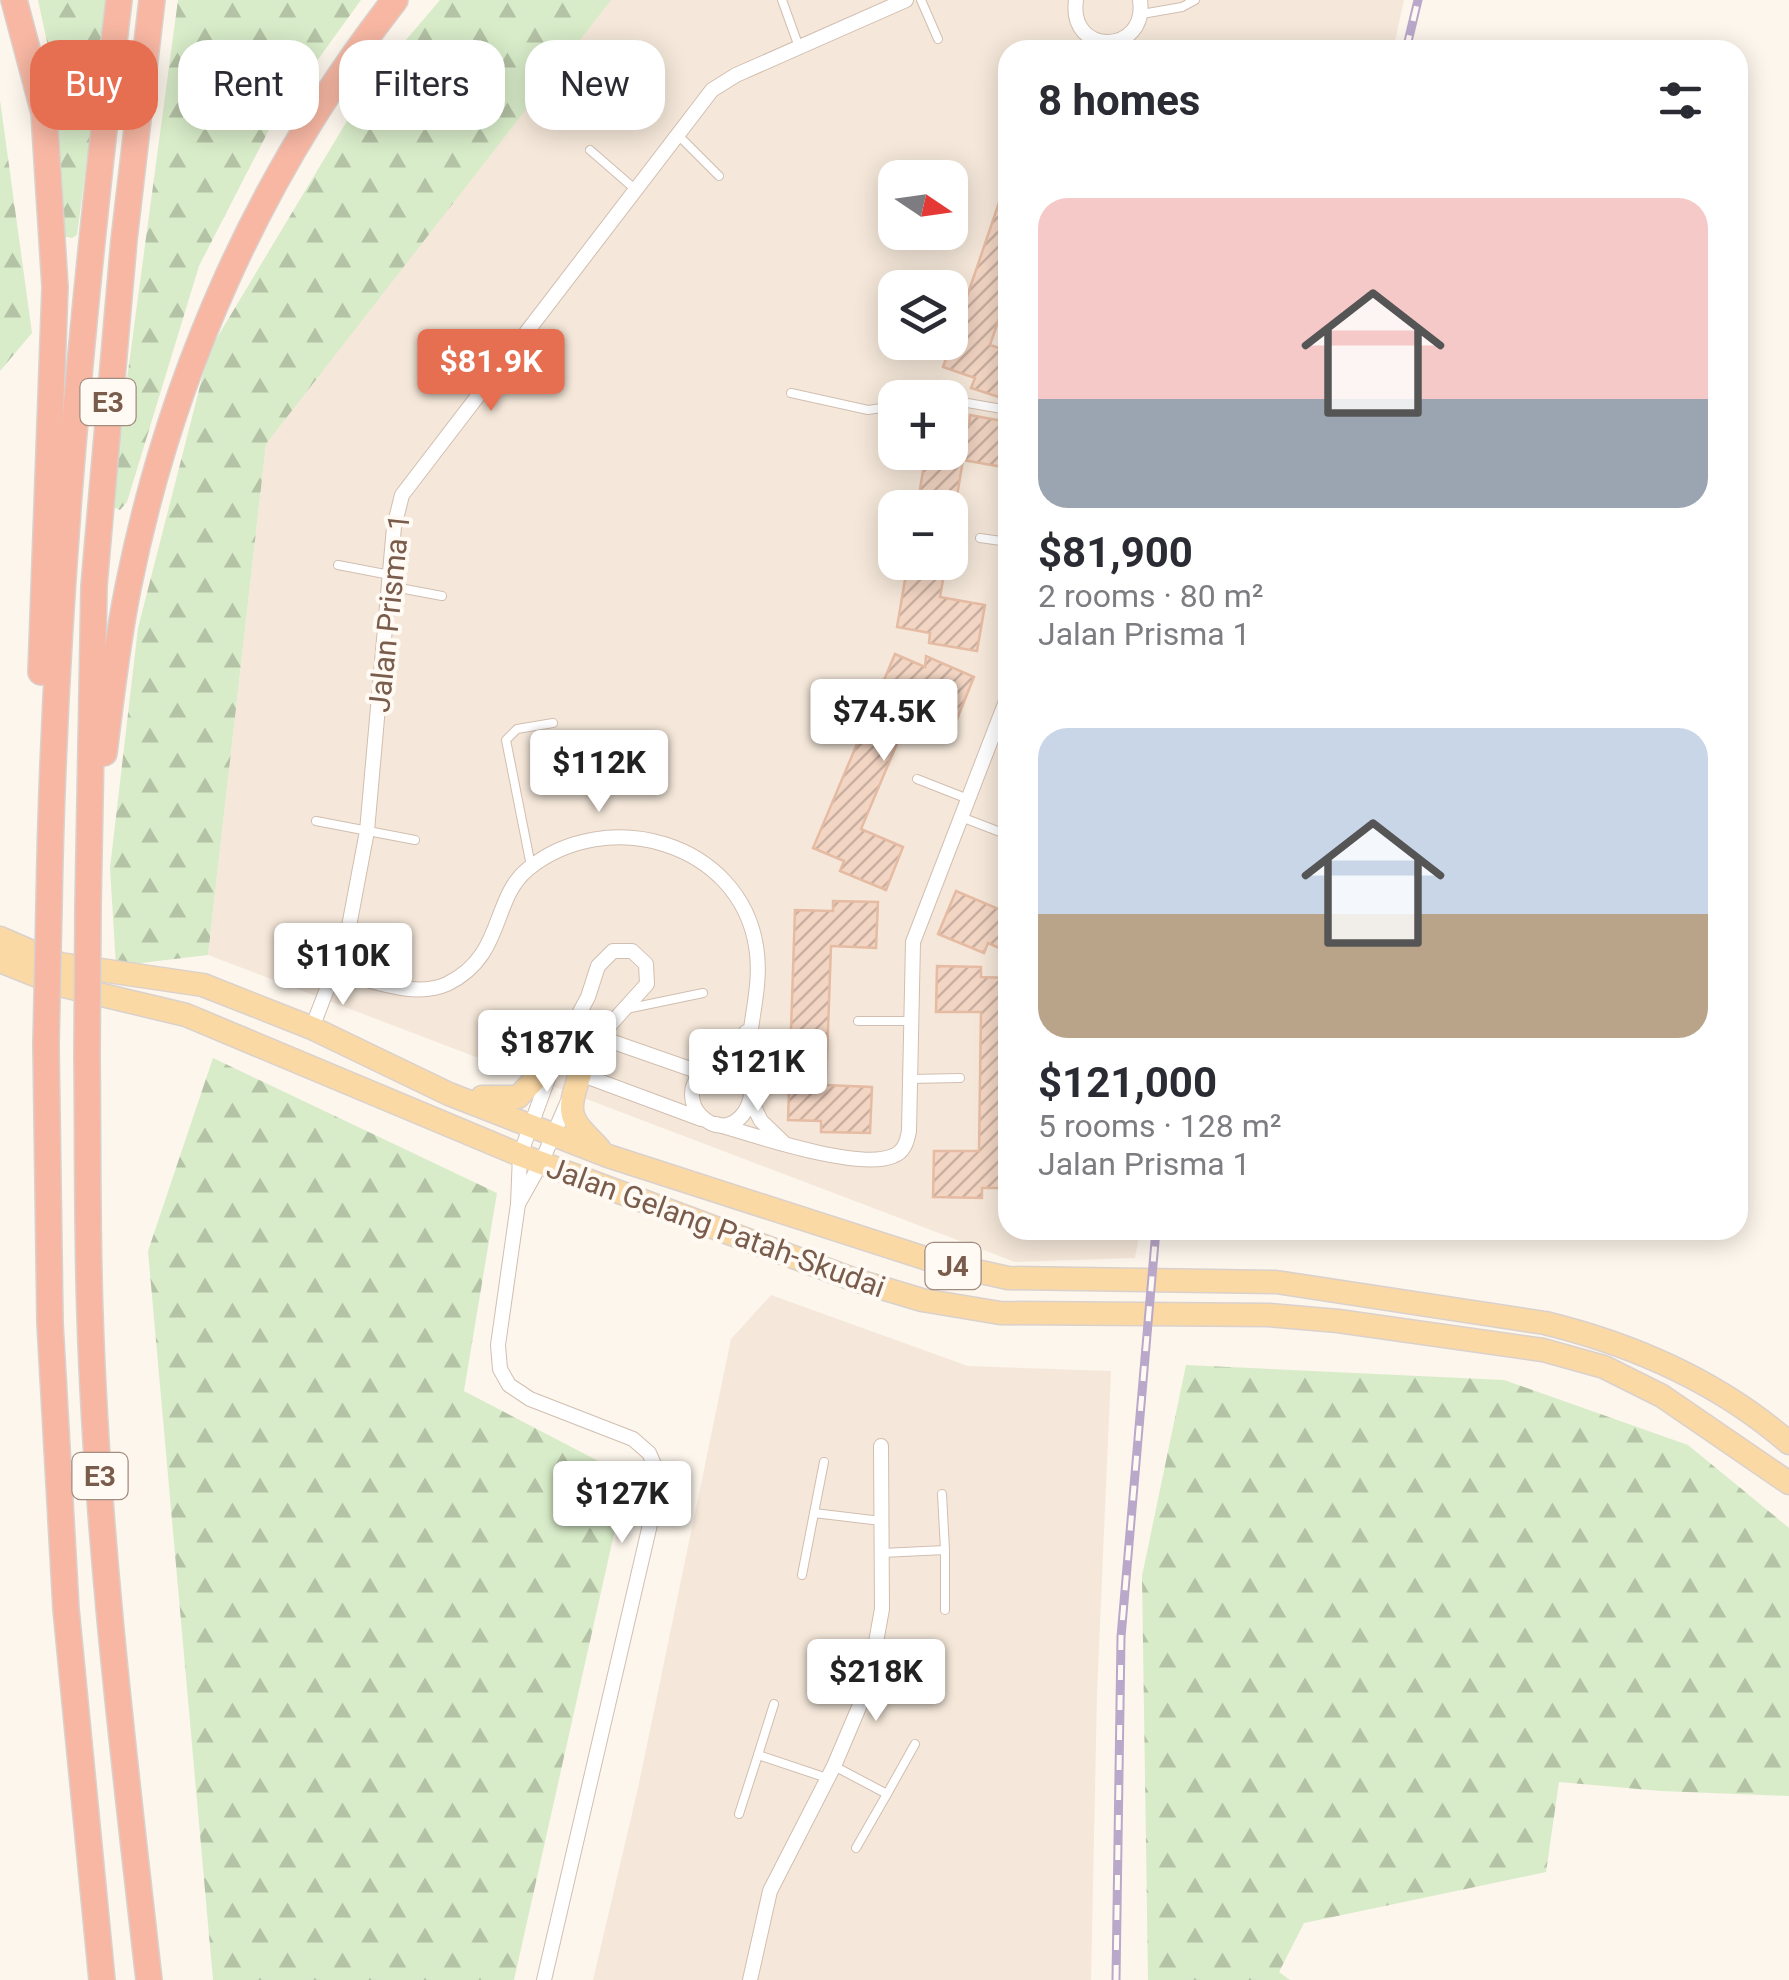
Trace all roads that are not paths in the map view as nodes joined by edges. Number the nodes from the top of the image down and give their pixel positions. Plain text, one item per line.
1 (14, 0) edge
2 (119, 0) edge
3 (152, 0) edge
4 (395, 0) edge
5 (782, 0) edge
6 (906, 0) edge
7 (920, 0) edge
8 (1076, 0) edge
9 (1194, 0) edge
10 (1141, 7) edge
11 (938, 39) dead end
12 (1098, 40) edge
13 (1128, 40) edge
14 (799, 47) junction
15 (678, 134) junction
16 (590, 150) dead end
17 (719, 176) dead end
18 (636, 190) junction
19 (522, 338) junction
20 (446, 351) dead end
21 (558, 368) dead end
22 (488, 382) junction
23 (790, 394) dead end
24 (968, 403) edge
25 (998, 408) edge
26 (878, 409) edge
27 (980, 538) dead end
28 (998, 541) edge
29 (338, 565) dead end
30 (389, 580) junction
31 (442, 596) dead end
32 (553, 722) dead end
33 (998, 722) edge
34 (917, 779) dead end
35 (968, 799) junction
36 (50, 801) junction
37 (90, 806) junction
38 (961, 817) junction
39 (316, 821) dead end
40 (367, 830) junction
41 (998, 830) edge
42 (415, 840) dead end
43 (530, 866) junction
44 (0, 938) edge
45 (0, 961) edge
46 (335, 971) junction
47 (703, 994) dead end
48 (626, 1009) junction
49 (858, 1021) dead end
50 (912, 1021) junction
51 (574, 1025) junction
52 (748, 1026) junction
53 (312, 1028) junction
54 (599, 1037) junction
55 (556, 1057) junction
56 (718, 1065) junction
57 (702, 1073) junction
58 (580, 1074) junction
59 (960, 1078) dead end
60 (910, 1079) junction
61 (749, 1082) junction
62 (448, 1094) junction
63 (751, 1101) junction
64 (711, 1122) junction
65 (532, 1124) junction
66 (554, 1133) junction
67 (787, 1146) junction
68 (608, 1156) junction
69 (530, 1159) junction
70 (518, 1204) junction
71 (1789, 1443) edge
72 (881, 1446) dead end
73 (824, 1462) dead end
74 (1789, 1483) edge
75 (942, 1494) dead end
76 (814, 1512) junction
77 (881, 1521) junction
78 (945, 1550) junction
79 (882, 1552) junction
80 (802, 1576) dead end
81 (945, 1610) dead end
82 (774, 1704) dead end
83 (916, 1744) dead end
84 (758, 1754) junction
85 (830, 1772) junction
86 (887, 1794) junction
87 (739, 1814) dead end
88 (856, 1848) dead end
89 (102, 1980) edge
90 (149, 1980) edge
91 (544, 1980) edge
92 (750, 1980) edge

1 - 36 highway
2 - 36 highway, E3
3 - 37 highway, E3
4 - 37 highway
5 - 14 lane
6 - 14 street, Jalan Prisma 1
7 - 11 lane
8 - 12 street
9 - 10 lane
10 - 13 street
14 - 15 street, Jalan Prisma 1
15 - 17 lane
15 - 18 street, Jalan Prisma 1
16 - 18 lane
18 - 19 street, Jalan Prisma 1
19 - 21 lane
19 - 22 street, Jalan Prisma 1
20 - 22 lane
22 - 30 street, Jalan Prisma 1
23 - 26 lane
24 - 25 lane
27 - 28 lane
29 - 30 lane
30 - 31 lane
30 - 40 street, Jalan Prisma 1
32 - 43 lane
33 - 35 street
34 - 35 lane
35 - 38 street
36 - 89 highway, E3, bridge
37 - 90 highway, E3, bridge
38 - 41 lane
38 - 50 street
39 - 40 lane
40 - 42 lane
40 - 46 street, Jalan Prisma 1
43 - 46 street
43 - 52 street
44 - 53 main road, Jalan Gelang Patah-Skudai / J4
45 - 69 main road, Jalan Gelang Patah-Skudai / J4
46 - 53 street, Jalan Prisma 1
47 - 48 lane
48 - 51 street
48 - 54 street
49 - 50 lane
50 - 60 street
51 - 54 street
51 - 55 street
52 - 56 street
52 - 61 street
53 - 62 main road, Jalan Gelang Patah-Skudai / J4
54 - 57 street
54 - 58 street
55 - 62 main road
55 - 65 street
56 - 57 street
56 - 61 street
57 - 64 street
58 - 64 street
58 - 66 street
58 - 68 main road
59 - 60 lane
60 - 67 street
61 - 63 street
62 - 65 main road, Jalan Gelang Patah-Skudai / J4
63 - 64 street
63 - 67 street
64 - 67 street
65 - 66 main road, Jalan Gelang Patah-Skudai / J4
65 - 69 street
66 - 68 main road, Jalan Gelang Patah-Skudai / J4
66 - 69 street
68 - 71 main road, Jalan Gelang Patah-Skudai / J4
69 - 70 street
69 - 70 street
69 - 74 main road, Jalan Gelang Patah-Skudai / J4
70 - 91 street
72 - 77 street
73 - 76 lane
75 - 78 lane
76 - 77 lane
76 - 80 lane
77 - 79 street
78 - 79 lane
78 - 81 lane
79 - 85 street
82 - 84 lane
83 - 86 lane
84 - 85 lane
84 - 87 lane
85 - 86 lane
85 - 92 street
86 - 88 lane

